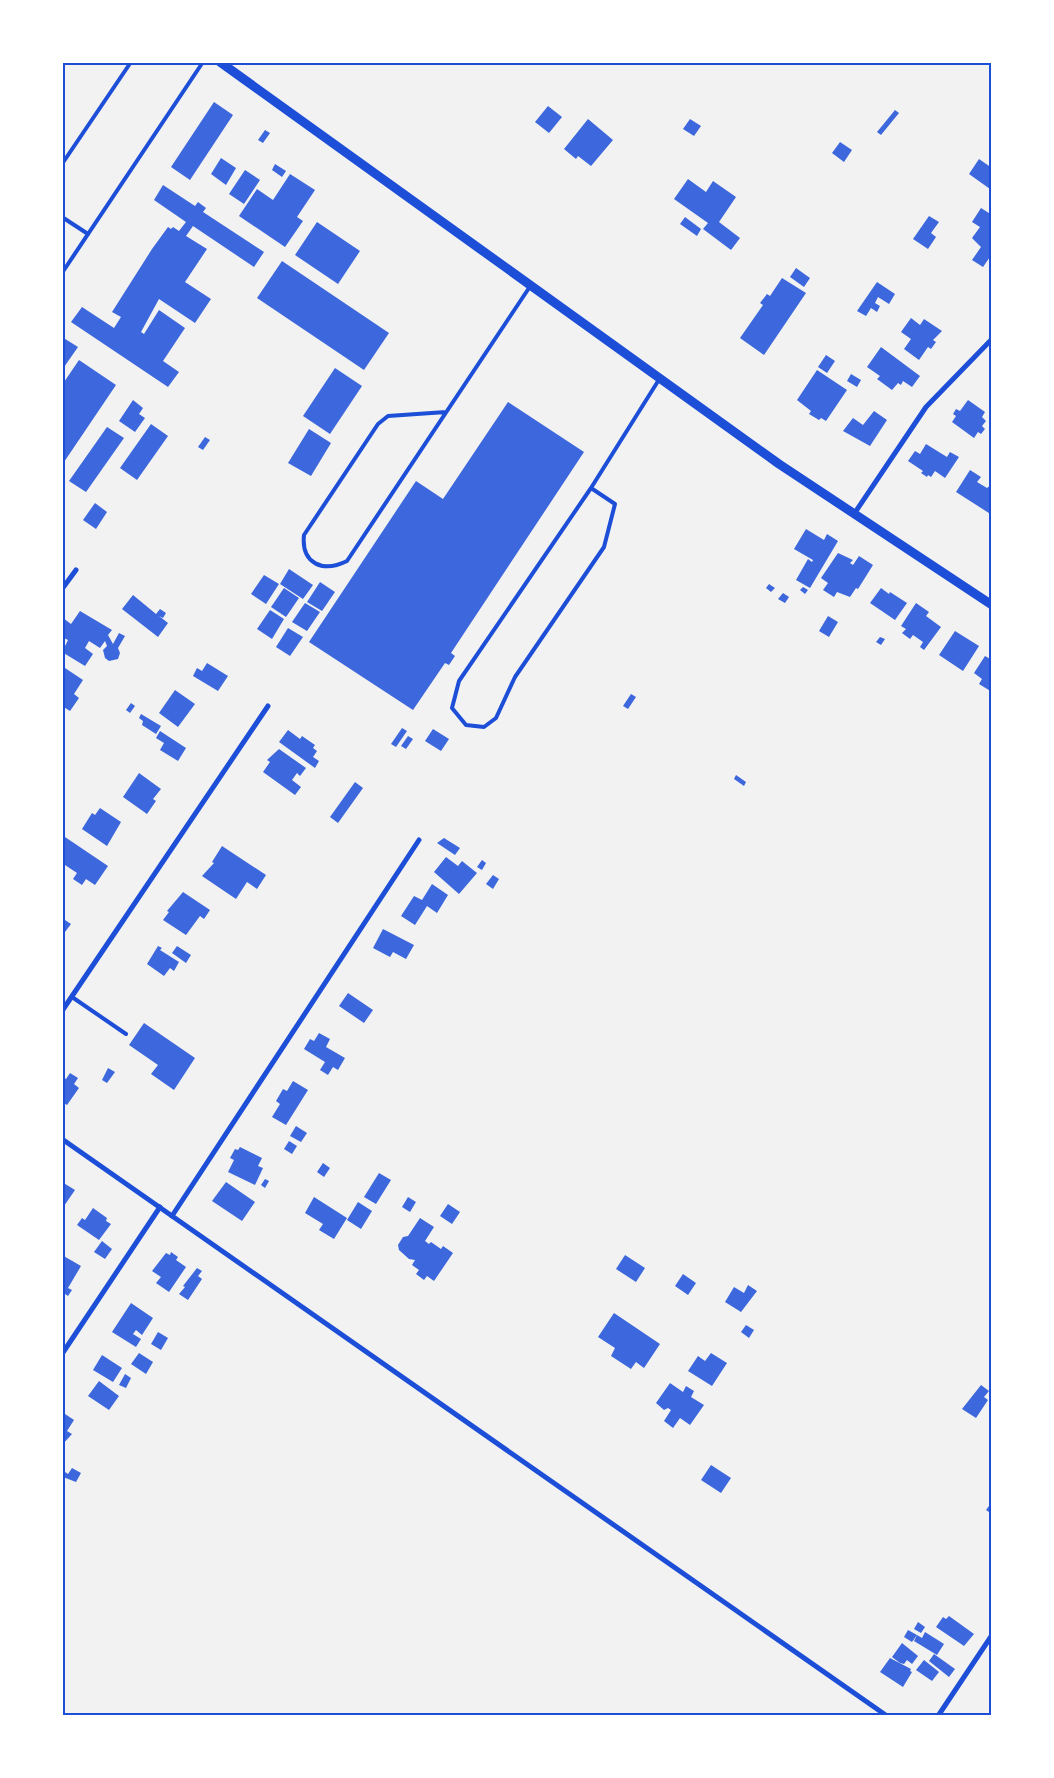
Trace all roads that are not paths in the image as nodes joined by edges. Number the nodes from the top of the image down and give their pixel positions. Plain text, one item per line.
1 (131, 62) edge
2 (203, 62) edge
3 (220, 62) edge
4 (62, 164) edge
5 (62, 217) edge
6 (88, 234) junction
7 (62, 273) edge
8 (531, 285) junction
9 (992, 338) edge
10 (660, 378) junction
11 (446, 412) junction
12 (592, 488) junction
13 (854, 514) junction
14 (76, 570) dead end
15 (62, 589) edge
16 (992, 605) edge
17 (268, 706) dead end
18 (419, 840) dead end
19 (72, 997) junction
20 (62, 1011) edge
21 (126, 1034) dead end
22 (62, 1139) edge
23 (160, 1207) junction
24 (172, 1216) junction
25 (62, 1354) edge
26 (992, 1635) edge
27 (887, 1716) edge
28 (938, 1716) edge

1 - 4 lane
2 - 6 lane
3 - 8 street
5 - 6 lane
6 - 7 lane
8 - 10 street
8 - 11 lane
9 - 13 street
10 - 12 lane
10 - 13 street
11 - 11 lane
12 - 12 lane
13 - 16 street
14 - 15 street
17 - 19 street
18 - 24 street
19 - 20 street
19 - 21 lane
22 - 23 street
23 - 24 street
23 - 25 street
24 - 27 street
26 - 28 street

